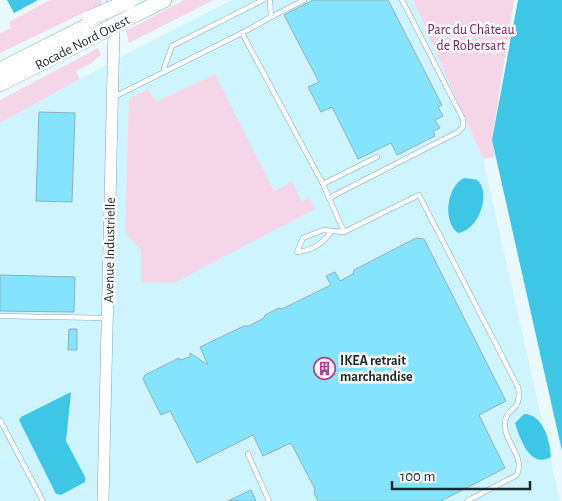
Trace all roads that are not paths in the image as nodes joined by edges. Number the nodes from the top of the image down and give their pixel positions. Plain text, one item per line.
1 (112, 0) edge
2 (164, 0) edge
3 (262, 0) edge
4 (270, 0) edge
5 (304, 0) edge
6 (402, 0) edge
7 (134, 3) edge
8 (270, 17) junction
9 (93, 26) junction
10 (242, 34) junction
11 (0, 61) edge
12 (0, 70) edge
13 (166, 71) junction
14 (0, 84) edge
15 (112, 98) junction
16 (377, 157) dead end
17 (323, 184) junction
18 (330, 198) junction
19 (331, 232) junction
20 (344, 232) junction
21 (0, 316) edge
22 (107, 318) junction
23 (0, 420) edge
24 (248, 454) dead end
25 (43, 501) edge
26 (104, 501) edge
27 (269, 501) edge
28 (467, 501) edge

1 - 15 street, Avenue Industrielle
2 - 7 highway, Rocade Nord Ouest
3 - 13 lane
4 - 8 lane
5 - 8 lane
6 - 18 lane
7 - 9 highway, Rocade Nord Ouest, bridge
8 - 10 lane
9 - 11 highway
9 - 12 highway, Rocade Nord Ouest
9 - 14 highway, Rocade Nord Ouest
10 - 13 lane
10 - 17 lane
13 - 15 lane
15 - 22 street, Avenue Industrielle
16 - 17 lane
17 - 18 lane
18 - 20 lane
19 - 19 lane
19 - 20 lane
20 - 28 lane
21 - 22 lane
22 - 26 street, Avenue Industrielle
23 - 25 lane
24 - 27 lane

